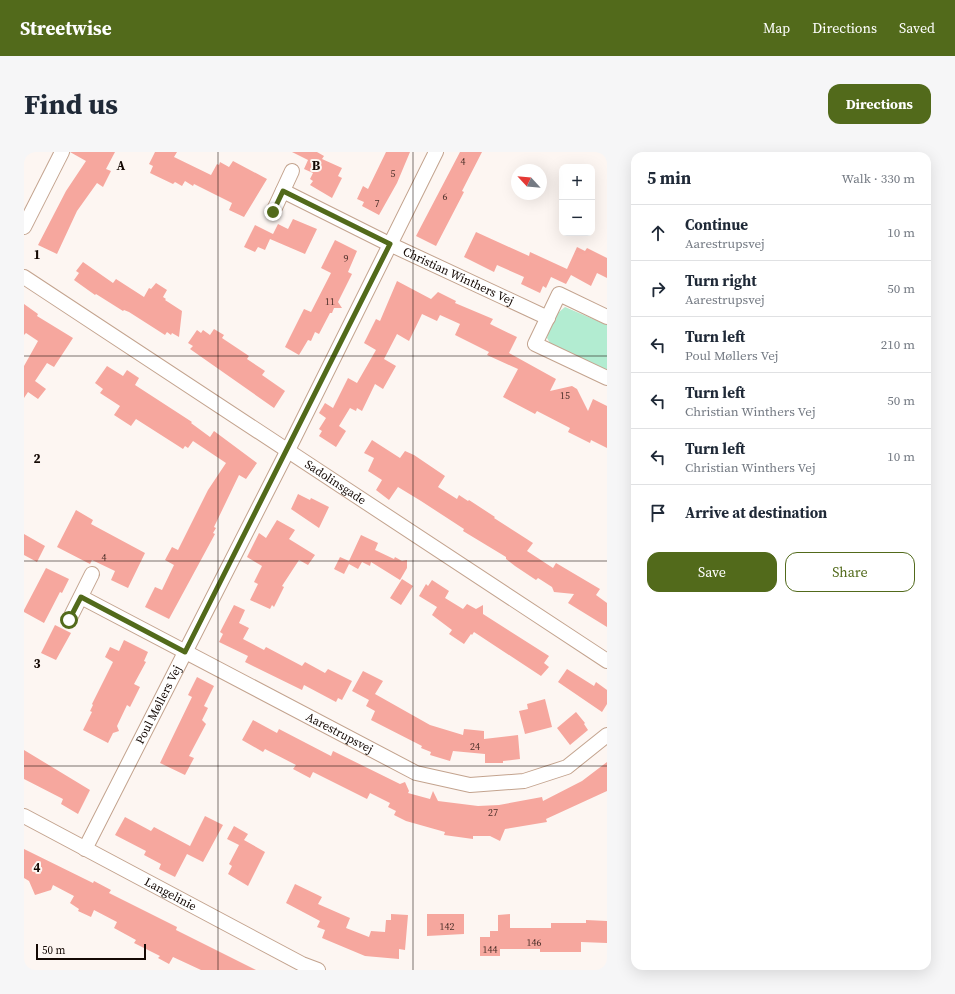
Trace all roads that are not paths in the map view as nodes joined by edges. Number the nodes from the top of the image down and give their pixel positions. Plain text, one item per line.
1 (62, 152) edge
2 (436, 152) edge
3 (292, 171) dead end
4 (283, 191) junction
5 (273, 212) dead end
6 (24, 227) edge
7 (390, 244) junction
8 (24, 277) edge
9 (607, 317) edge
10 (548, 318) junction
11 (607, 378) edge
12 (288, 450) junction
13 (92, 574) dead end
14 (81, 597) junction
15 (69, 620) dead end
16 (185, 652) junction
17 (607, 661) edge
18 (607, 735) edge
19 (24, 816) edge
20 (85, 849) junction
21 (318, 970) edge

1 - 6 street
2 - 7 street, Poul Møllers Vej
3 - 4 street
4 - 5 street
4 - 7 street, Christian Winthers Vej
7 - 10 street, Christian Winthers Vej
7 - 12 street, Poul Møllers Vej
8 - 12 street, Sadolinsgade
9 - 10 street
10 - 11 street
12 - 16 street, Poul Møllers Vej
12 - 17 street, Sadolinsgade
13 - 14 street
14 - 15 street
14 - 16 street, Aarestrupsvej
16 - 18 street, Aarestrupsvej
16 - 20 street, Poul Møllers Vej
19 - 20 street, Langelinie
20 - 21 street, Langelinie

